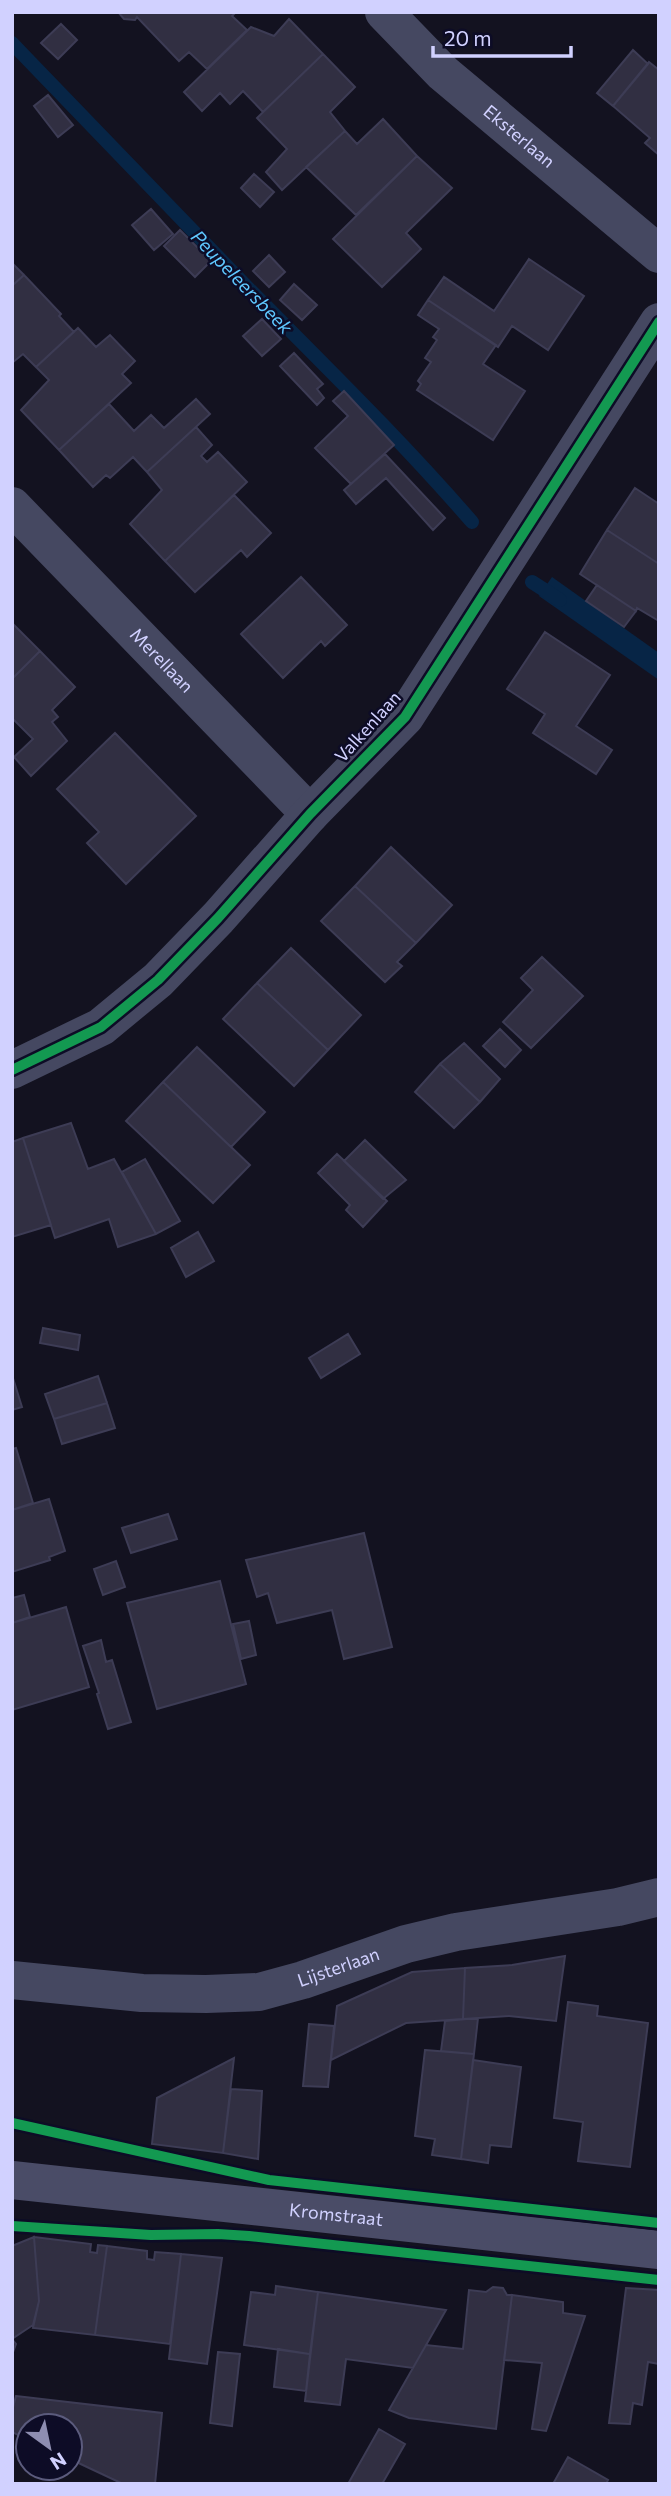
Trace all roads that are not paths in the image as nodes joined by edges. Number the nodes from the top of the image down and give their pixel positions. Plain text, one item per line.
1 (384, 12) edge
2 (659, 254) edge
3 (659, 322) edge
4 (12, 506) edge
5 (310, 814) junction
6 (12, 1070) edge
7 (659, 1897) edge
8 (12, 1980) edge
9 (12, 2180) edge
10 (659, 2250) edge

1 - 2 street, Eksterlaan
3 - 5 street, Valkenlaan
4 - 5 street, Merellaan
5 - 6 street, Valkenlaan
7 - 8 street, Lijsterlaan
9 - 10 main road, Kromstraat

